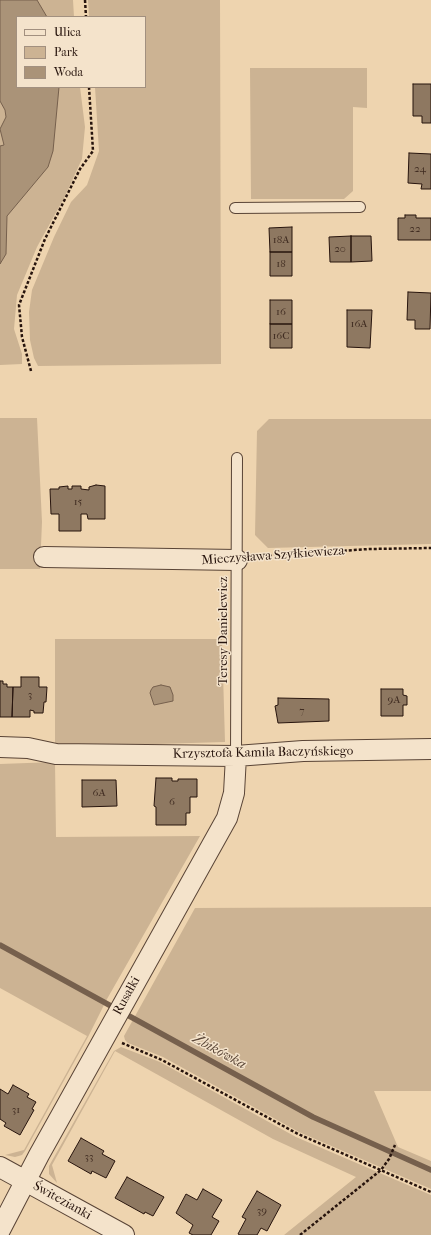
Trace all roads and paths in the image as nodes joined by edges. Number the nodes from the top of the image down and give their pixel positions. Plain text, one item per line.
1 (85, 0) edge
2 (86, 16) edge
3 (89, 88) edge
4 (360, 207) dead end
5 (235, 208) dead end
6 (31, 371) dead end
7 (237, 458) dead end
8 (431, 548) edge
9 (44, 557) dead end
10 (237, 560) junction
11 (0, 747) edge
12 (431, 749) edge
13 (236, 756) junction
14 (112, 1036) junction
15 (396, 1145) dead end
16 (0, 1167) edge
17 (381, 1170) junction
18 (26, 1181) junction
19 (431, 1192) edge
20 (0, 1230) edge
21 (124, 1235) edge
22 (300, 1235) edge

1 - 2 path
3 - 6 path
4 - 5 lane
7 - 10 lane, Teresy Danielewicz
8 - 10 path, Mieczysława Szyłkiewicza
9 - 10 street, Mieczysława Szyłkiewicza
10 - 13 lane, Teresy Danielewicz
11 - 13 street, Krzysztofa Kamila Baczyńskiego
12 - 13 street, Krzysztofa Kamila Baczyńskiego
13 - 14 street, Rusałki
14 - 17 path
14 - 18 street, Rusałki
15 - 17 path
16 - 18 street, Świtezianki
17 - 19 path
17 - 22 path
18 - 20 street, Rusałki
18 - 21 street, Świtezianki

